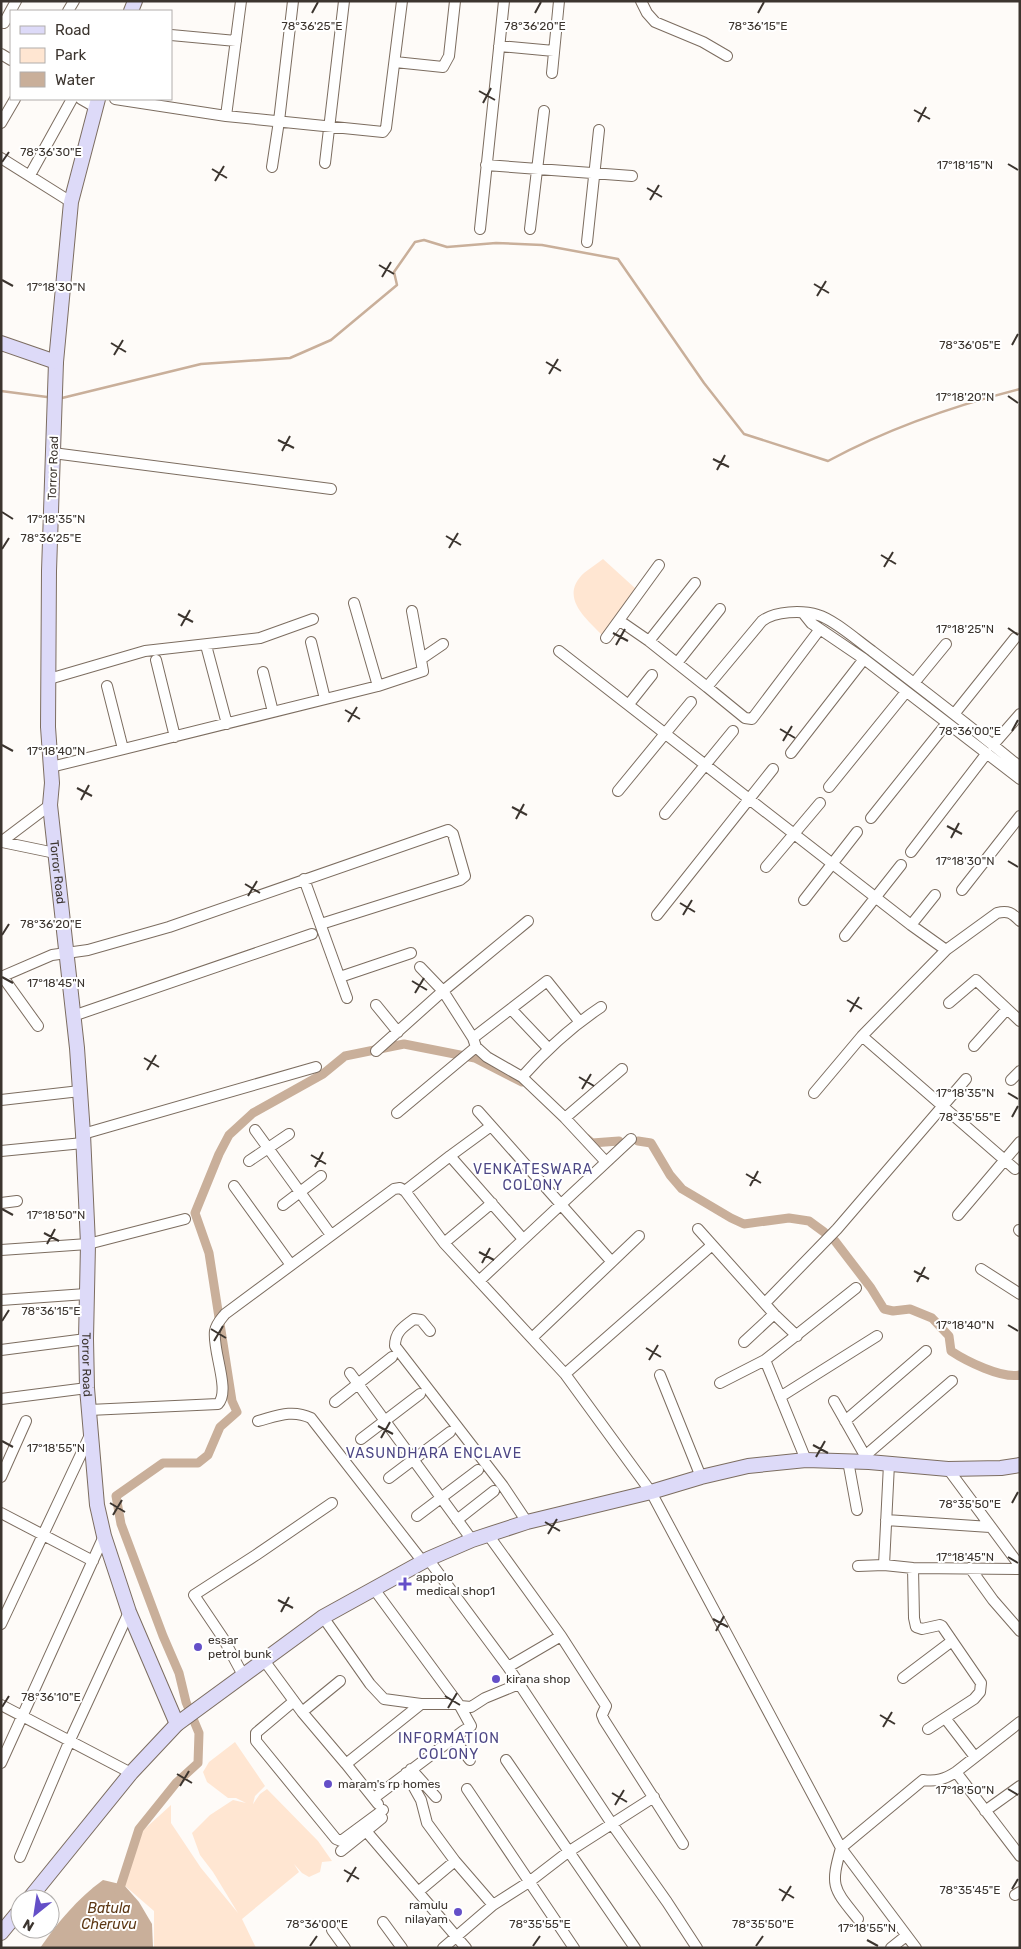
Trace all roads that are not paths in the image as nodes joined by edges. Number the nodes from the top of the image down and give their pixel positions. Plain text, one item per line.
1 (241, 1) edge
2 (293, 1) edge
3 (344, 1) edge
4 (402, 1) edge
5 (455, 1) edge
6 (504, 1) edge
7 (559, 1) edge
8 (642, 1) edge
9 (172, 35) edge
10 (236, 41) junction
11 (499, 46) junction
12 (554, 52) junction
13 (726, 56) dead end
14 (395, 62) junction
15 (552, 73) dead end
16 (14, 100) edge
17 (71, 100) edge
18 (122, 100) edge
19 (96, 103) edge
20 (544, 111) dead end
21 (226, 116) junction
22 (280, 121) junction
23 (1, 123) edge
24 (329, 126) junction
25 (599, 130) dead end
26 (1, 158) edge
27 (324, 163) dead end
28 (486, 165) junction
29 (272, 167) dead end
30 (537, 169) junction
31 (595, 172) junction
32 (30, 175) junction
33 (632, 176) dead end
34 (71, 202) junction
35 (480, 229) dead end
36 (530, 230) dead end
37 (587, 242) dead end
38 (1, 342) edge
39 (56, 362) junction
40 (53, 453) junction
41 (331, 489) dead end
42 (659, 565) dead end
43 (695, 583) dead end
44 (354, 602) dead end
45 (720, 610) dead end
46 (412, 611) dead end
47 (804, 613) junction
48 (313, 619) dead end
49 (620, 621) junction
50 (820, 629) junction
51 (849, 634) junction
52 (606, 638) dead end
53 (1015, 638) dead end
54 (649, 640) junction
55 (311, 642) dead end
56 (443, 644) dead end
57 (842, 644) junction
58 (946, 644) dead end
59 (207, 650) dead end
60 (559, 651) dead end
61 (421, 659) junction
62 (864, 659) junction
63 (156, 660) dead end
64 (677, 663) junction
65 (263, 672) dead end
66 (652, 675) dead end
67 (49, 679) junction
68 (914, 682) junction
69 (107, 686) dead end
70 (378, 686) junction
71 (707, 687) junction
72 (906, 692) junction
73 (933, 697) junction
74 (325, 699) junction
75 (691, 702) dead end
76 (630, 704) junction
77 (925, 706) junction
78 (272, 712) junction
79 (955, 713) junction
80 (1020, 714) edge
81 (947, 722) junction
82 (227, 724) junction
83 (733, 731) dead end
84 (665, 733) junction
85 (175, 737) junction
86 (994, 745) junction
87 (123, 749) junction
88 (791, 753) dead end
89 (986, 753) junction
90 (706, 764) junction
91 (51, 767) junction
92 (773, 769) dead end
93 (1018, 771) edge
94 (829, 787) dead end
95 (618, 791) dead end
96 (749, 799) junction
97 (820, 803) dead end
98 (50, 805) junction
99 (665, 814) dead end
100 (1020, 816) edge
101 (871, 818) dead end
102 (858, 832) dead end
103 (793, 833) junction
104 (2, 842) edge
105 (911, 852) dead end
106 (55, 853) junction
107 (834, 864) junction
108 (901, 865) dead end
109 (766, 867) dead end
110 (304, 879) junction
111 (962, 890) dead end
112 (935, 895) dead end
113 (876, 897) junction
114 (804, 900) dead end
115 (657, 915) dead end
116 (528, 920) dead end
117 (1020, 921) edge
118 (321, 924) junction
119 (911, 925) junction
120 (312, 934) dead end
121 (845, 936) dead end
122 (946, 950) junction
123 (411, 953) dead end
124 (65, 954) junction
125 (420, 967) dead end
126 (2, 976) edge
127 (340, 976) junction
128 (444, 991) junction
129 (347, 998) dead end
130 (949, 1003) dead end
131 (376, 1005) dead end
132 (601, 1007) dead end
133 (511, 1009) junction
134 (1007, 1009) junction
135 (73, 1016) junction
136 (1020, 1020) edge
137 (579, 1021) junction
138 (38, 1026) dead end
139 (398, 1032) junction
140 (862, 1036) junction
141 (475, 1043) junction
142 (974, 1046) dead end
143 (548, 1048) junction
144 (376, 1051) dead end
145 (316, 1067) dead end
146 (622, 1069) dead end
147 (1020, 1071) edge
148 (522, 1077) junction
149 (966, 1079) dead end
150 (1011, 1080) dead end
151 (80, 1091) junction
152 (814, 1093) dead end
153 (1, 1100) edge
154 (942, 1107) junction
155 (478, 1111) dead end
156 (397, 1113) dead end
157 (565, 1118) junction
158 (491, 1126) junction
159 (256, 1130) dead end
160 (289, 1134) dead end
161 (83, 1138) junction
162 (631, 1139) dead end
163 (1020, 1142) edge
164 (268, 1148) junction
165 (1, 1151) edge
166 (450, 1156) junction
167 (1005, 1160) junction
168 (249, 1161) dead end
169 (606, 1162) junction
170 (1015, 1169) dead end
171 (321, 1176) dead end
172 (234, 1186) dead end
173 (405, 1191) junction
174 (300, 1192) junction
175 (17, 1201) dead end
176 (1, 1203) edge
177 (492, 1204) junction
178 (283, 1205) dead end
179 (560, 1205) junction
180 (958, 1215) dead end
181 (185, 1220) dead end
182 (698, 1229) dead end
183 (332, 1235) junction
184 (639, 1236) dead end
185 (523, 1239) junction
186 (444, 1243) junction
187 (88, 1244) junction
188 (711, 1246) junction
189 (1, 1250) edge
190 (611, 1261) junction
191 (292, 1265) junction
192 (981, 1269) dead end
193 (479, 1281) junction
194 (856, 1288) dead end
195 (1018, 1291) edge
196 (86, 1294) junction
197 (1, 1300) edge
198 (765, 1303) junction
199 (774, 1314) junction
200 (430, 1331) dead end
201 (797, 1336) junction
202 (877, 1336) dead end
203 (86, 1338) junction
204 (532, 1338) junction
205 (744, 1342) dead end
206 (1, 1350) edge
207 (926, 1351) dead end
208 (392, 1357) dead end
209 (765, 1360) junction
210 (350, 1373) dead end
211 (566, 1374) junction
212 (660, 1374) dead end
213 (952, 1382) dead end
214 (720, 1383) dead end
215 (358, 1385) junction
216 (88, 1388) junction
217 (420, 1394) dead end
218 (780, 1397) junction
219 (1, 1398) edge
220 (834, 1401) dead end
221 (335, 1402) dead end
222 (89, 1410) junction
223 (26, 1421) dead end
224 (258, 1421) dead end
225 (384, 1421) junction
226 (845, 1421) junction
227 (450, 1432) dead end
228 (91, 1433) junction
229 (361, 1439) dead end
230 (867, 1458) junction
231 (413, 1460) junction
232 (806, 1460) junction
233 (848, 1461) junction
234 (889, 1464) junction
235 (1020, 1465) edge
236 (948, 1469) junction
237 (478, 1470) dead end
238 (1, 1477) edge
239 (701, 1477) junction
240 (389, 1478) dead end
241 (494, 1491) dead end
242 (651, 1492) junction
243 (441, 1498) junction
244 (332, 1503) dead end
245 (857, 1510) dead end
246 (1, 1513) edge
247 (417, 1516) dead end
248 (457, 1520) junction
249 (886, 1520) junction
250 (527, 1522) junction
251 (990, 1527) junction
252 (43, 1534) junction
253 (104, 1536) junction
254 (489, 1536) junction
255 (472, 1540) junction
256 (425, 1560) junction
257 (93, 1561) junction
258 (884, 1565) junction
259 (858, 1566) dead end
260 (1020, 1567) edge
261 (913, 1568) junction
262 (970, 1568) junction
263 (374, 1589) junction
264 (129, 1612) junction
265 (3, 1617) edge
266 (323, 1617) junction
267 (1020, 1631) edge
268 (561, 1636) junction
269 (952, 1641) junction
270 (263, 1659) junction
271 (508, 1667) junction
272 (243, 1675) junction
273 (903, 1678) dead end
274 (340, 1681) dead end
275 (519, 1684) junction
276 (294, 1701) junction
277 (421, 1704) junction
278 (1, 1705) edge
279 (459, 1705) junction
280 (302, 1712) junction
281 (22, 1716) junction
282 (946, 1718) junction
283 (1020, 1722) edge
284 (176, 1724) junction
285 (928, 1729) dead end
286 (453, 1738) junction
287 (70, 1740) junction
288 (975, 1758) junction
289 (470, 1760) dead end
290 (506, 1760) dead end
291 (1, 1763) edge
292 (346, 1764) junction
293 (409, 1771) junction
294 (956, 1772) junction
295 (131, 1773) junction
296 (1020, 1786) edge
297 (467, 1789) dead end
298 (436, 1797) dead end
299 (654, 1797) junction
300 (374, 1798) junction
301 (383, 1810) junction
302 (985, 1811) junction
303 (612, 1824) junction
304 (366, 1832) junction
305 (683, 1844) dead end
306 (841, 1848) junction
307 (340, 1851) dead end
308 (568, 1852) junction
309 (1020, 1856) edge
310 (20, 1857) dead end
311 (455, 1861) junction
312 (529, 1882) junction
313 (37, 1889) edge
314 (418, 1892) junction
315 (493, 1906) junction
316 (858, 1919) dead end
317 (10, 1922) edge
318 (383, 1922) dead end
319 (332, 1930) dead end
320 (1, 1933) edge
321 (906, 1936) junction
322 (457, 1937) junction
323 (345, 1948) edge
324 (402, 1948) edge
325 (443, 1948) edge
326 (466, 1948) edge
327 (574, 1948) edge
328 (635, 1948) edge
329 (697, 1948) edge
330 (891, 1948) edge
331 (916, 1948) edge

1 - 10 street
2 - 22 street
3 - 24 street
4 - 14 street
5 - 14 street
6 - 11 street
7 - 12 street
8 - 13 street
9 - 10 street
10 - 21 street
11 - 12 street
11 - 28 street
12 - 15 street
14 - 24 street
16 - 23 street
17 - 32 street
18 - 21 street
19 - 34 street, Torror Road
20 - 30 street
21 - 22 street
22 - 24 street
22 - 29 street
24 - 27 street
25 - 31 street
26 - 32 street
28 - 30 street
28 - 35 street
30 - 31 street
30 - 36 street
31 - 33 street
31 - 37 street
32 - 34 street
34 - 39 street, Torror Road
38 - 39 street
39 - 40 street, Torror Road
40 - 41 street
40 - 67 street, Torror Road
42 - 49 street
43 - 54 street
44 - 70 street
45 - 64 street
46 - 61 street
47 - 50 street
47 - 51 street
47 - 71 street
48 - 67 street
49 - 52 street
49 - 54 street
50 - 57 street
50 - 71 street
51 - 57 street
51 - 68 street
53 - 79 street
54 - 64 street
55 - 74 street
56 - 61 street
57 - 62 street
58 - 68 street
59 - 82 street
60 - 76 street
61 - 70 street
62 - 72 street
62 - 88 street
63 - 85 street
64 - 71 street
65 - 78 street
66 - 76 street
67 - 91 street, Torror Road
68 - 73 street
69 - 87 street
70 - 74 street
72 - 77 street
72 - 94 street
73 - 77 street
73 - 79 street
74 - 78 street
75 - 84 street
76 - 84 street
77 - 81 street
78 - 82 street
79 - 86 street
80 - 86 street
81 - 89 street
81 - 101 street
82 - 85 street
83 - 90 street
84 - 90 street
84 - 95 street
85 - 87 street
86 - 93 street
87 - 91 street
89 - 93 street
89 - 105 street
90 - 96 street
90 - 99 street
91 - 98 street, Torror Road
92 - 96 street
96 - 103 street
96 - 115 street
97 - 103 street
98 - 104 street
98 - 106 street, Torror Road
100 - 111 street
102 - 107 street
103 - 107 street
103 - 109 street
104 - 106 street
106 - 124 street, Torror Road
107 - 113 street
107 - 114 street
108 - 113 street
110 - 118 street
110 - 118 street
110 - 124 street
112 - 119 street
113 - 119 street
113 - 121 street
116 - 128 street
117 - 122 street
118 - 127 street
119 - 122 street
120 - 135 street
122 - 140 street
123 - 127 street
124 - 126 street
124 - 135 street, Torror Road
125 - 128 street
126 - 138 street
127 - 129 street
128 - 139 street
128 - 141 street
130 - 134 street
131 - 139 street
132 - 137 street
133 - 137 street
133 - 141 street
133 - 143 street
134 - 136 street
134 - 142 street
135 - 151 street, Torror Road
137 - 143 street
139 - 144 street
140 - 152 street
140 - 154 street
141 - 148 street
141 - 156 street
143 - 148 street
145 - 161 street
146 - 157 street
147 - 150 street
148 - 157 street
149 - 154 street
151 - 153 street
151 - 161 street, Torror Road
154 - 167 street
154 - 198 street
155 - 158 street
157 - 169 street
158 - 166 street
158 - 179 street
159 - 164 street
160 - 164 street
161 - 165 street
161 - 187 street, Torror Road
162 - 169 street
163 - 167 street
164 - 168 street
164 - 174 street
166 - 173 street
166 - 177 street
167 - 170 street
167 - 180 street
169 - 179 street
171 - 174 street
172 - 191 street
173 - 183 street
173 - 186 street
174 - 178 street
174 - 183 street
175 - 176 street
177 - 185 street
177 - 186 street
179 - 185 street
179 - 190 street
181 - 187 street
182 - 188 street
183 - 191 street
184 - 190 street
185 - 193 street
186 - 193 street
187 - 189 street
187 - 196 street, Torror Road
188 - 198 street
188 - 211 street
190 - 204 street
191 - 222 street
192 - 195 street
193 - 204 street
194 - 201 street
196 - 197 street
196 - 203 street, Torror Road
198 - 199 street
199 - 201 street
199 - 205 street
200 - 250 street
201 - 209 street
202 - 218 street
203 - 206 street
203 - 216 street, Torror Road
204 - 211 street
207 - 226 street
208 - 215 street
209 - 214 street
209 - 218 street
210 - 215 street
211 - 242 street
212 - 239 street
213 - 230 street
215 - 221 street
215 - 225 street
216 - 219 street
216 - 222 street, Torror Road
217 - 225 street
218 - 232 street
220 - 226 street
222 - 228 street, Torror Road
223 - 238 street
224 - 256 street
225 - 229 street
225 - 231 street
226 - 230 street
227 - 231 street
228 - 252 street
228 - 253 street, Torror Road
230 - 233 street
230 - 234 street
231 - 240 street
231 - 243 street
232 - 233 street
232 - 239 street
233 - 245 street
234 - 236 street
234 - 249 street
235 - 236 street
236 - 251 street
237 - 243 street
239 - 242 street
241 - 248 street
242 - 250 street
242 - 306 street
243 - 247 street
243 - 248 street
244 - 272 street
246 - 252 street
248 - 255 street
249 - 251 street
249 - 258 street
250 - 254 street
251 - 260 street
252 - 257 street
252 - 265 street
253 - 257 street
253 - 264 street, Torror Road
254 - 255 street
254 - 268 street
255 - 256 street
256 - 263 street
256 - 271 street
257 - 281 street
258 - 259 street
258 - 261 street
260 - 262 street
261 - 262 street
261 - 269 street
262 - 267 street
263 - 266 street
263 - 279 street
264 - 284 street, Torror Road
264 - 287 street
266 - 270 street
266 - 277 street
268 - 271 street
268 - 299 street
269 - 273 street
269 - 282 street
270 - 272 street
270 - 276 street
271 - 275 street
272 - 284 street
274 - 280 street
275 - 279 street
275 - 303 street
276 - 280 street
276 - 301 street
277 - 279 street
277 - 292 street
278 - 281 street
279 - 286 street
280 - 292 street
281 - 287 street
281 - 291 street
282 - 285 street
282 - 288 street
283 - 288 street
284 - 295 street
286 - 289 street
286 - 293 street
287 - 295 street
287 - 310 street
288 - 294 street
290 - 308 street
292 - 300 street
293 - 298 street
293 - 300 street
293 - 311 street
294 - 302 street
294 - 306 street
295 - 313 street
296 - 302 street
297 - 312 street
299 - 303 street
299 - 305 street
300 - 301 street
301 - 304 street
302 - 309 street
303 - 308 street
303 - 329 street
304 - 307 street
304 - 314 street
306 - 316 street
306 - 321 street
308 - 312 street
308 - 328 street
311 - 314 street
311 - 315 street
312 - 315 street
312 - 327 street
314 - 322 street
315 - 322 street
317 - 320 street
318 - 324 street
319 - 323 street
321 - 330 street
321 - 331 street
322 - 325 street
322 - 326 street

